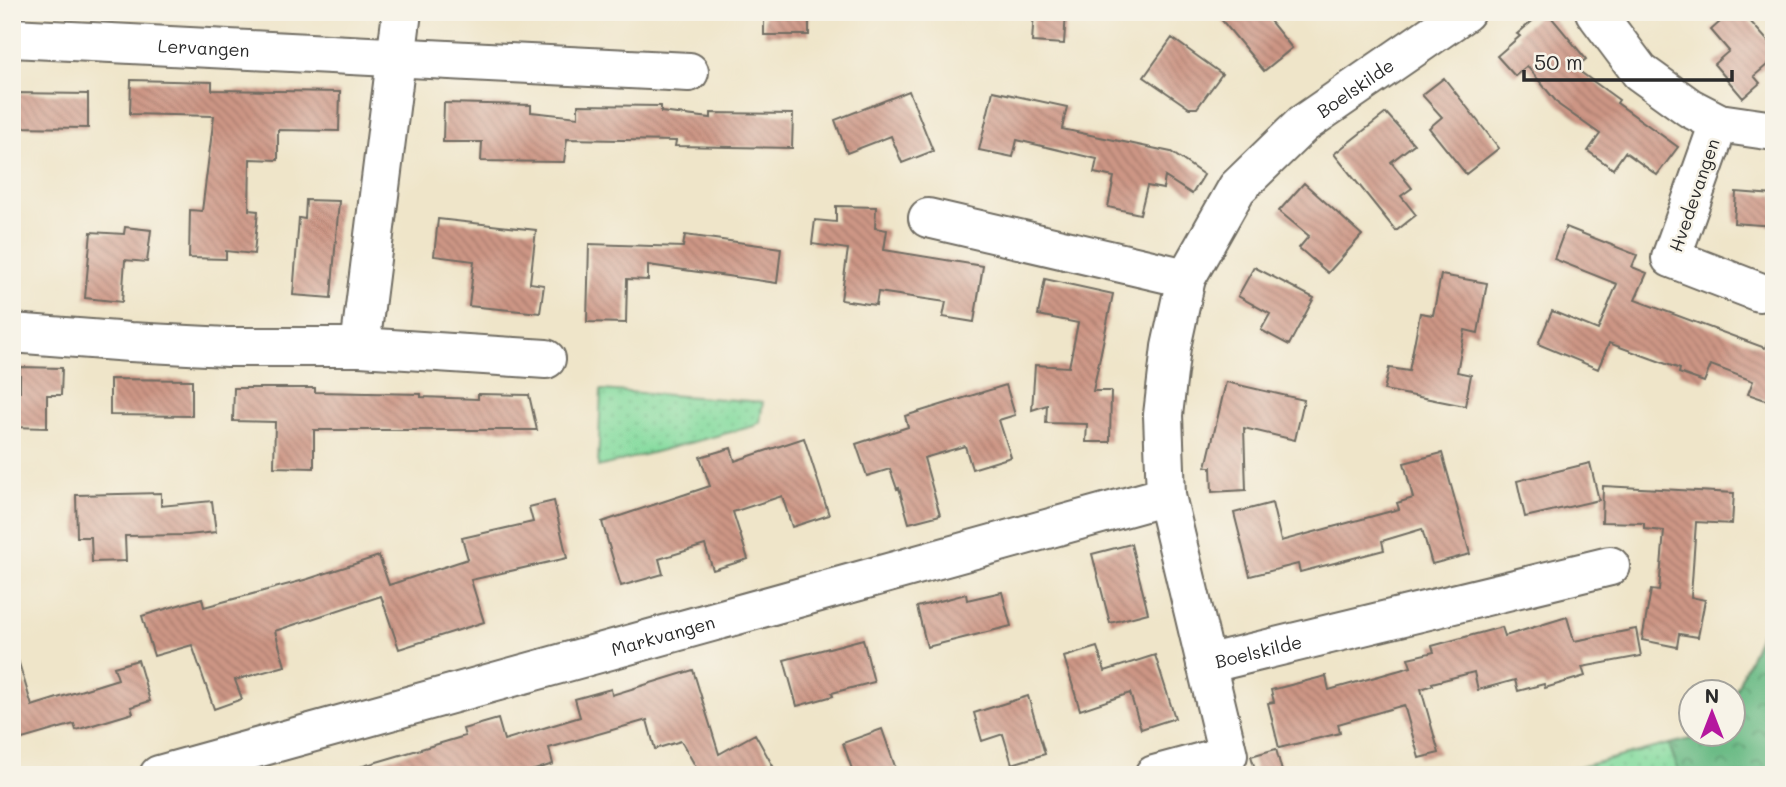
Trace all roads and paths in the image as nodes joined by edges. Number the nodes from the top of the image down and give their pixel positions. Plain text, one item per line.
1 (402, 12) edge
2 (1465, 12) edge
3 (1595, 12) edge
4 (12, 37) edge
5 (397, 57) junction
6 (688, 72) dead end
7 (1719, 123) junction
8 (1774, 131) edge
9 (928, 218) dead end
10 (1186, 278) junction
11 (1759, 292) dead end
12 (12, 333) edge
13 (360, 347) junction
14 (546, 359) dead end
15 (1166, 496) junction
16 (1610, 566) dead end
17 (1206, 664) junction
18 (159, 775) edge
19 (1154, 775) edge

1 - 5 street
2 - 10 street, Boelskilde
3 - 7 street, Hvedevangen
4 - 5 street, Lervangen
5 - 6 street, Lervangen
5 - 13 street
7 - 8 street, Hvedevangen
7 - 11 street, Hvedevangen
9 - 10 street
10 - 15 street, Boelskilde
12 - 13 street
13 - 14 street
15 - 17 street, Boelskilde
15 - 18 street, Markvangen
16 - 17 street, Boelskilde
17 - 19 street

